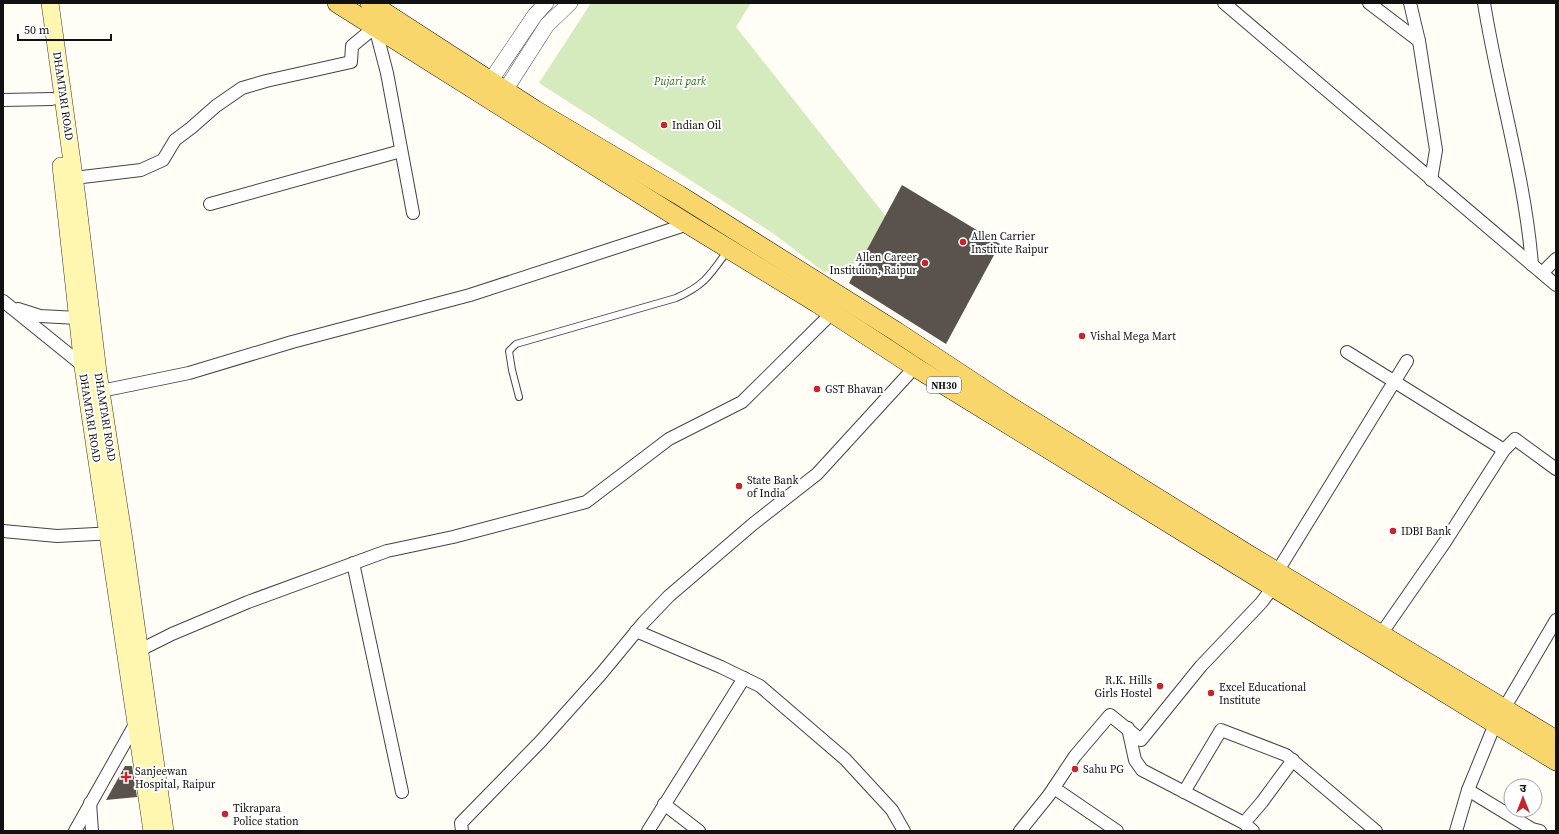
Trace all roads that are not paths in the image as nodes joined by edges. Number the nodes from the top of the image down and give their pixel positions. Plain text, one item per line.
1 (38, 3) edge
2 (50, 3) edge
3 (337, 3) edge
4 (370, 3) edge
5 (546, 3) edge
6 (570, 3) edge
7 (1224, 3) edge
8 (1369, 3) edge
9 (1410, 3) edge
10 (1486, 4) edge
11 (375, 27) junction
12 (1419, 41) junction
13 (494, 92) junction
14 (3, 100) edge
15 (52, 100) junction
16 (401, 151) junction
17 (74, 178) junction
18 (1431, 180) junction
19 (210, 204) dead end
20 (413, 213) dead end
21 (688, 224) junction
22 (729, 249) junction
23 (1556, 259) edge
24 (1532, 264) junction
25 (1542, 273) junction
26 (1556, 285) edge
27 (6, 304) edge
28 (832, 312) junction
29 (78, 318) junction
30 (1347, 352) dead end
31 (1407, 361) dead end
32 (915, 367) junction
33 (90, 370) junction
34 (1395, 381) junction
35 (101, 390) junction
36 (519, 397) dead end
37 (1504, 450) junction
38 (1556, 469) edge
39 (3, 531) edge
40 (116, 533) junction
41 (353, 563) junction
42 (1276, 579) junction
43 (1556, 620) edge
44 (636, 631) junction
45 (1381, 634) junction
46 (140, 650) junction
47 (744, 678) junction
48 (1500, 716) junction
49 (143, 720) junction
50 (1128, 728) junction
51 (1556, 740) edge
52 (1293, 760) junction
53 (1556, 761) edge
54 (1054, 788) junction
55 (1468, 790) junction
56 (402, 792) dead end
57 (1184, 792) junction
58 (90, 803) junction
59 (664, 804) junction
60 (1248, 827) edge
61 (75, 831) edge
62 (92, 831) edge
63 (152, 831) edge
64 (165, 831) edge
65 (462, 831) edge
66 (648, 831) edge
67 (699, 831) edge
68 (904, 831) edge
69 (1020, 831) edge
70 (1117, 831) edge
71 (1376, 831) edge
72 (1456, 831) edge
73 (1540, 831) edge

1 - 15 main road, DHAMTARI ROAD
2 - 17 main road, DHAMTARI ROAD
3 - 11 main road, NH30
4 - 13 main road, NH30
5 - 13 street
6 - 13 street
7 - 18 street
8 - 12 street
9 - 12 street
10 - 24 street
11 - 13 main road, NH30
11 - 16 street
11 - 17 street
12 - 18 street
13 - 21 main road, NH30
13 - 42 main road, NH30
14 - 15 street
15 - 29 main road, DHAMTARI ROAD
16 - 19 street
16 - 20 street
17 - 33 main road, DHAMTARI ROAD
18 - 24 street
21 - 22 main road, NH30
21 - 35 street
22 - 28 main road, NH30
22 - 36 lane
23 - 25 street
24 - 25 street
25 - 26 street
27 - 29 street
27 - 33 street
28 - 32 main road, NH30
28 - 41 street
29 - 33 main road, DHAMTARI ROAD
30 - 34 street
31 - 34 street
32 - 42 main road, NH30
32 - 44 street
33 - 35 main road, DHAMTARI ROAD
33 - 40 main road, DHAMTARI ROAD
34 - 37 street
34 - 42 street
35 - 40 main road, DHAMTARI ROAD
37 - 38 street
37 - 45 street
39 - 40 street
40 - 46 main road, DHAMTARI ROAD
40 - 49 main road, DHAMTARI ROAD
41 - 46 street
41 - 56 street
42 - 45 main road, NH30
42 - 48 main road, NH30
42 - 50 street
43 - 48 street
44 - 47 street
44 - 65 street
45 - 48 main road, NH30
46 - 49 main road, DHAMTARI ROAD
47 - 59 street
47 - 68 street
48 - 51 main road, NH30
48 - 53 main road, NH30
48 - 55 street
49 - 58 street
49 - 63 main road, DHAMTARI ROAD
49 - 64 main road, DHAMTARI ROAD
50 - 54 street
50 - 57 street
52 - 57 street
52 - 60 street
52 - 71 street
54 - 69 street
54 - 70 street
55 - 72 street
55 - 73 street
57 - 60 street
58 - 61 street
58 - 62 street
59 - 66 street
59 - 67 street

